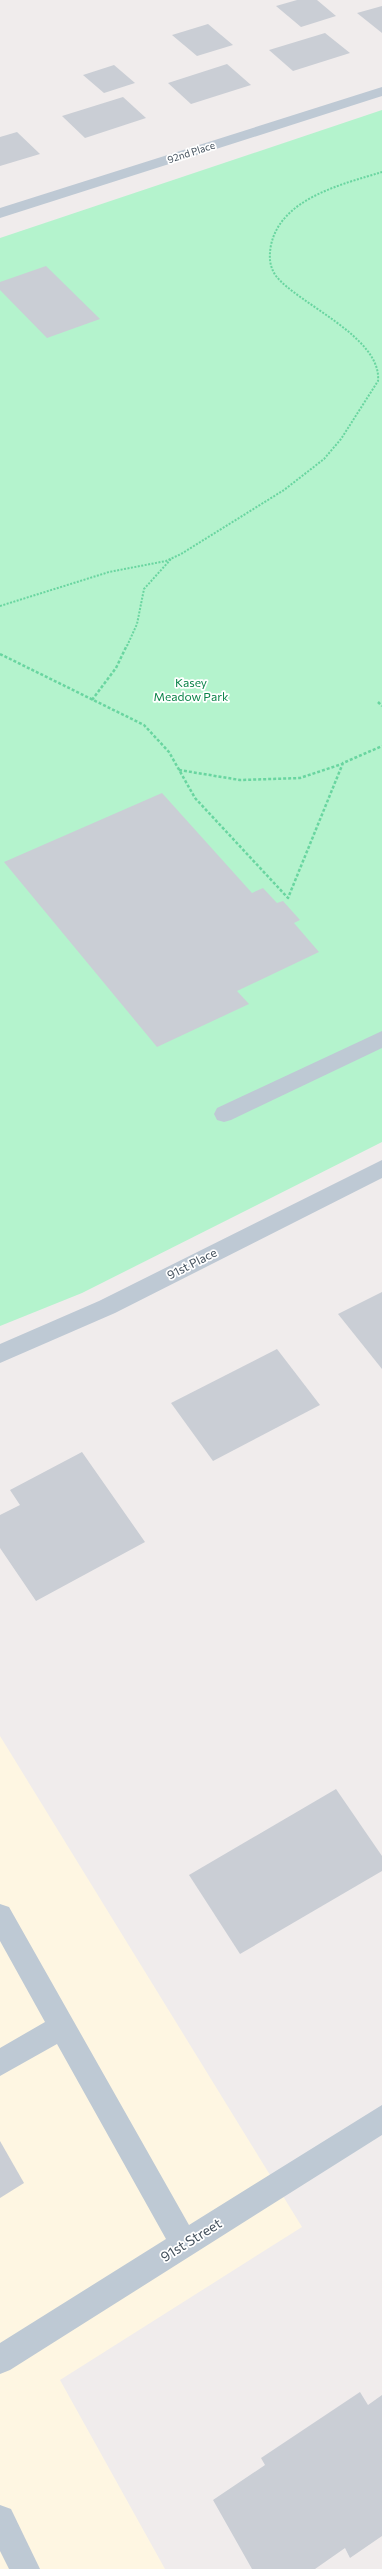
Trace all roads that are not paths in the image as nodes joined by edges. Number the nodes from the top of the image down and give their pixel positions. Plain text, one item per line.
1 (382, 90) edge
2 (0, 214) edge
3 (382, 1039) edge
4 (224, 1114) dead end
5 (382, 1168) edge
6 (0, 1354) edge
7 (0, 1916) edge
8 (62, 2027) junction
9 (0, 2063) edge
10 (382, 2119) edge
11 (184, 2244) junction
12 (0, 2360) edge
13 (0, 2520) edge
14 (25, 2569) edge

1 - 2 street, 92nd Place
3 - 4 street
5 - 6 street, 91st Place
7 - 8 street
8 - 9 street
8 - 11 street
10 - 11 street, 91st Street
11 - 12 street, 91st Street
13 - 14 street

